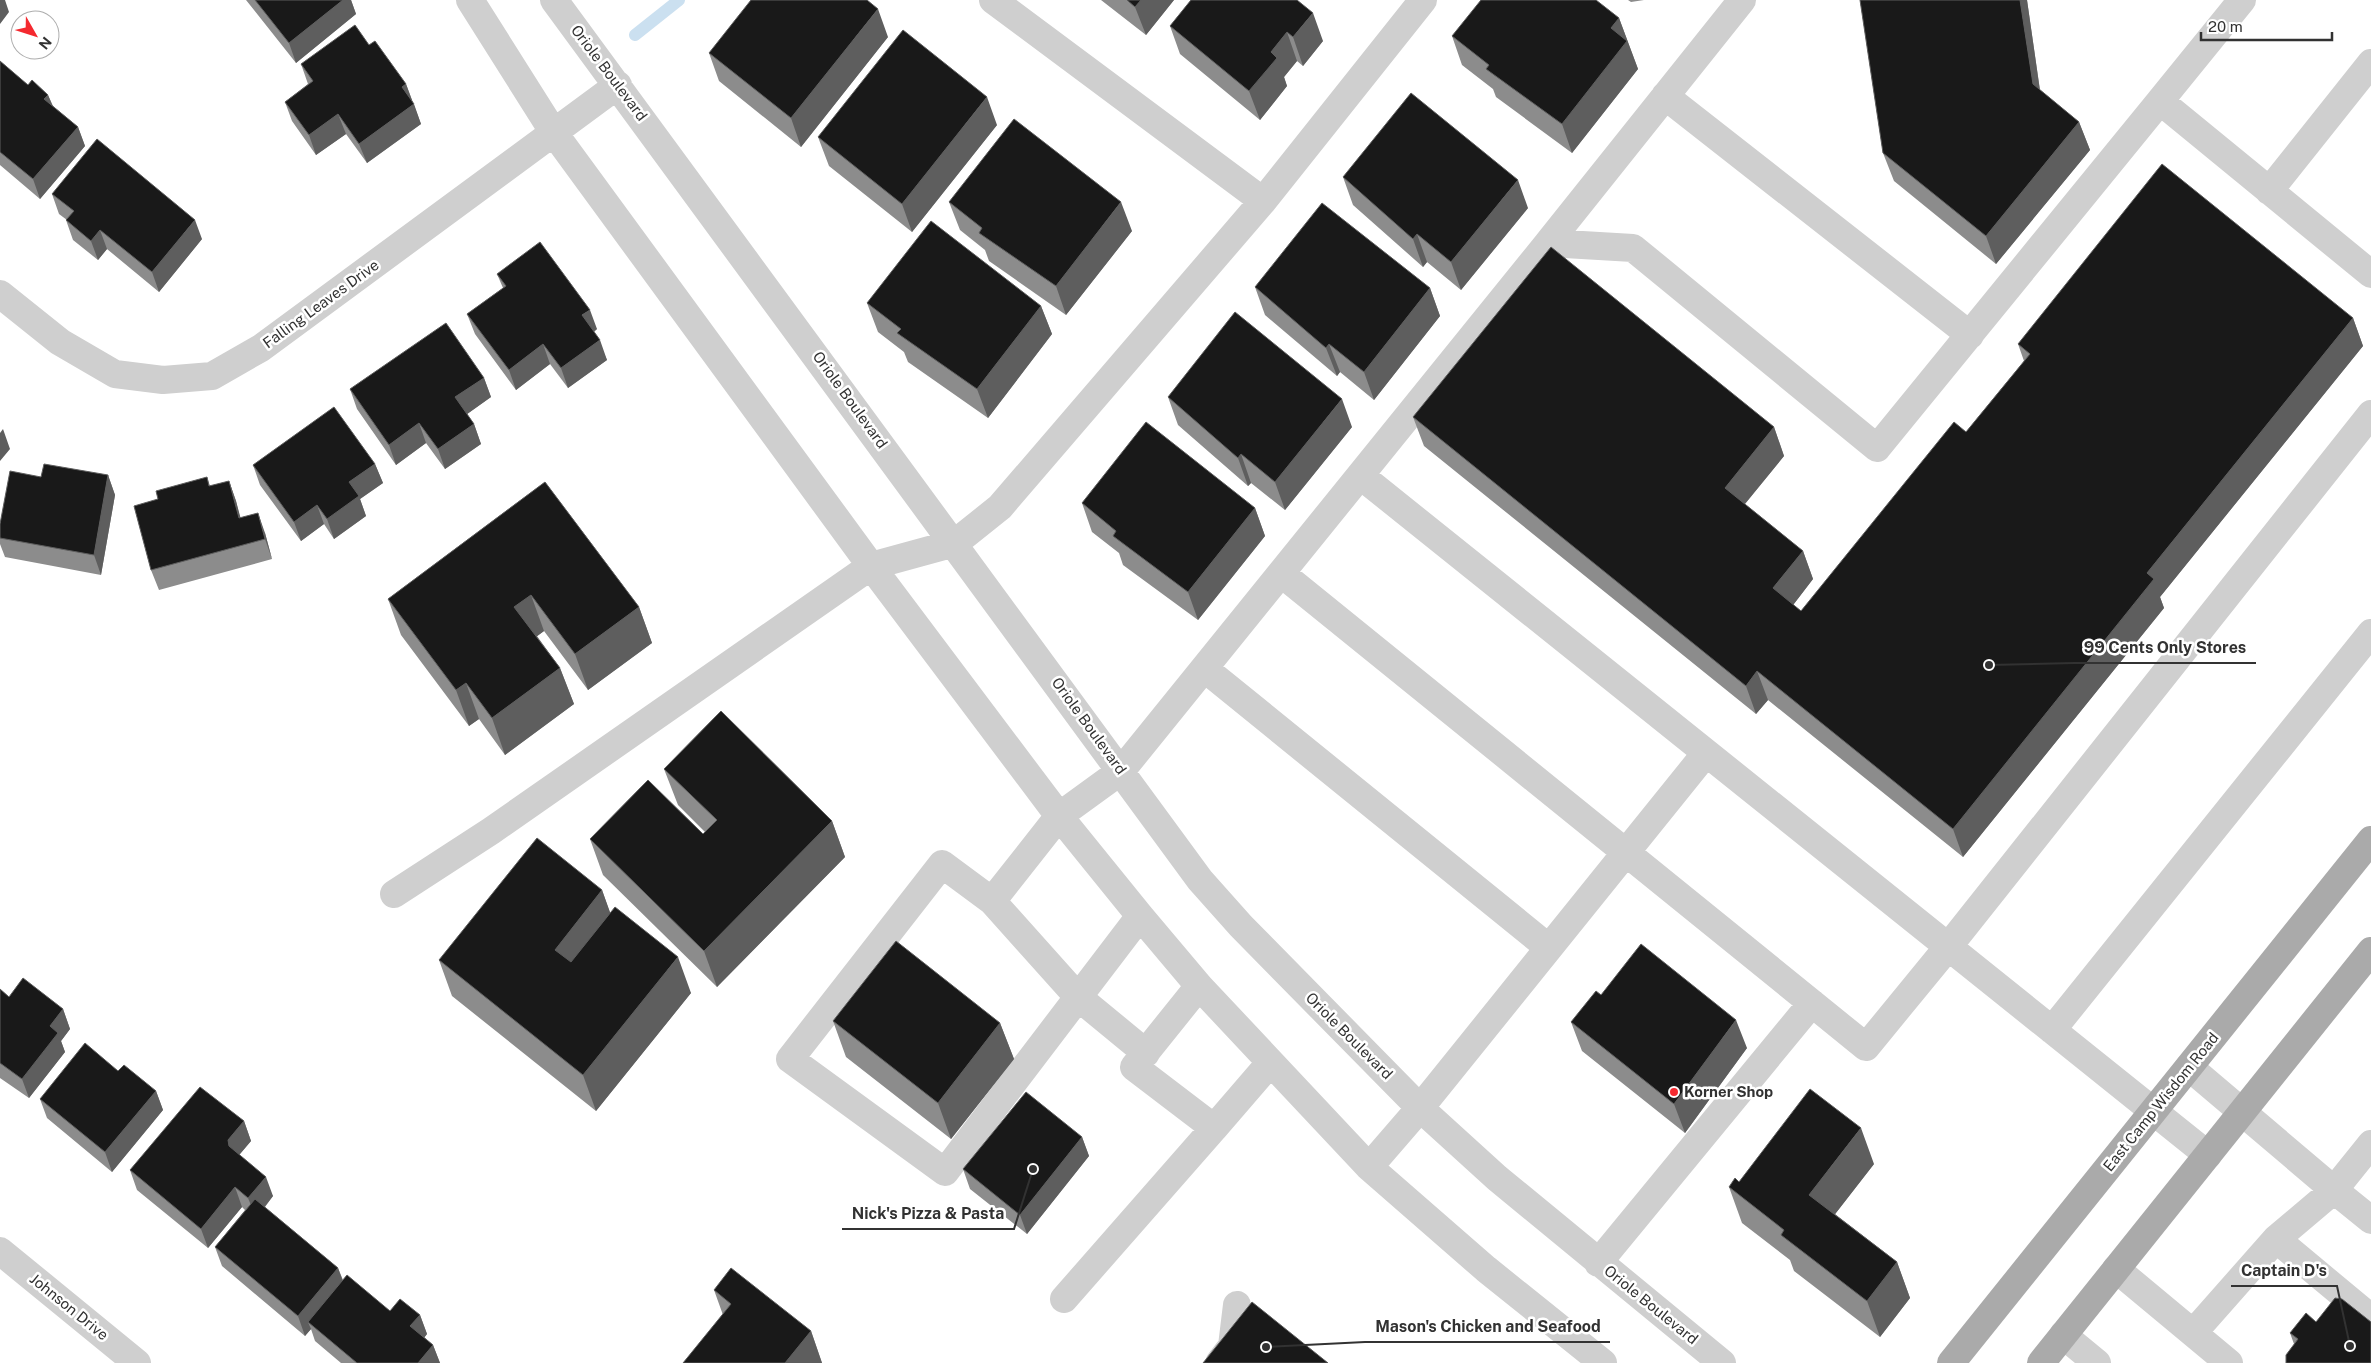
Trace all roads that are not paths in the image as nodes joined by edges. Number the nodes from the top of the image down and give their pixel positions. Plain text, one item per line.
1 (470, 0) edge
2 (554, 0) edge
3 (993, 0) edge
4 (1422, 0) edge
5 (1742, 0) edge
6 (2242, 0) edge
7 (2371, 63) edge
8 (618, 85) junction
9 (1665, 96) junction
10 (2160, 101) junction
11 (554, 134) junction
12 (2269, 191) junction
13 (1263, 200) junction
14 (1548, 243) junction
15 (2371, 274) edge
16 (0, 294) edge
17 (1970, 335) junction
18 (2371, 414) edge
19 (1360, 476) junction
20 (955, 543) junction
21 (871, 566) junction
22 (1282, 574) junction
23 (2370, 636) edge
24 (1205, 669) junction
25 (1706, 753) junction
26 (1121, 771) junction
27 (1059, 816) junction
28 (2371, 840) edge
29 (1626, 853) junction
30 (394, 894) dead end
31 (992, 901) junction
32 (1140, 916) junction
33 (1948, 947) junction
34 (1549, 948) junction
35 (2371, 951) edge
36 (1199, 986) junction
37 (1078, 997) junction
38 (1812, 1003) junction
39 (2052, 1030) junction
40 (1146, 1053) junction
41 (1270, 1063) junction
42 (2188, 1067) junction
43 (1420, 1108) junction
44 (2153, 1111) junction
45 (2242, 1112) junction
46 (1214, 1128) junction
47 (2371, 1144) edge
48 (2208, 1155) junction
49 (1369, 1167) junction
50 (2334, 1190) junction
51 (2371, 1220) edge
52 (2276, 1239) junction
53 (0, 1251) edge
54 (1598, 1263) junction
55 (2116, 1268) junction
56 (1064, 1299) dead end
57 (1237, 1305) dead end
58 (2371, 1318) edge
59 (2193, 1333) junction
60 (2063, 1336) junction
61 (137, 1363) edge
62 (1219, 1363) edge
63 (1604, 1363) edge
64 (1722, 1363) edge
65 (1951, 1363) edge
66 (2041, 1363) edge
67 (2097, 1363) edge
68 (2229, 1363) edge

1 - 11 street
2 - 8 street, Oriole Boulevard
3 - 13 street
4 - 13 street
5 - 9 street
6 - 10 street
7 - 12 street
8 - 11 street, Falling Leaves Drive
8 - 20 street, Oriole Boulevard
9 - 14 street
9 - 17 street
10 - 12 street
10 - 17 street
11 - 16 street, Falling Leaves Drive
11 - 21 street
12 - 15 street
13 - 20 street
14 - 17 street
14 - 19 street
18 - 33 street
19 - 22 street
19 - 25 street
20 - 21 street
20 - 26 street, Oriole Boulevard
21 - 27 street
21 - 30 street
22 - 24 street
22 - 29 street
23 - 39 street
24 - 26 street
24 - 34 street
25 - 29 street
25 - 33 street
26 - 27 street
26 - 43 street, Oriole Boulevard
27 - 31 street
27 - 32 street
28 - 42 main road, East Camp Wisdom Road
29 - 34 street
29 - 38 street
31 - 37 street
31 - 37 street
32 - 36 street
32 - 37 street
33 - 38 street
33 - 39 street
34 - 43 street
35 - 45 main road
36 - 40 street
36 - 41 street
37 - 40 street
38 - 54 street
39 - 44 street
40 - 46 street
41 - 46 street
41 - 49 street
42 - 44 main road, East Camp Wisdom Road
42 - 45 street
43 - 49 street
43 - 54 street, Oriole Boulevard
44 - 48 street
44 - 65 main road, East Camp Wisdom Road
45 - 48 main road
45 - 50 street
46 - 56 street
47 - 50 street
48 - 55 main road
49 - 63 street
50 - 51 street
50 - 52 street
52 - 58 street
52 - 59 street
53 - 61 street, Johnson Drive
54 - 64 street, Oriole Boulevard
55 - 59 street
55 - 60 main road
57 - 62 street
59 - 68 street
60 - 66 main road
60 - 67 street

